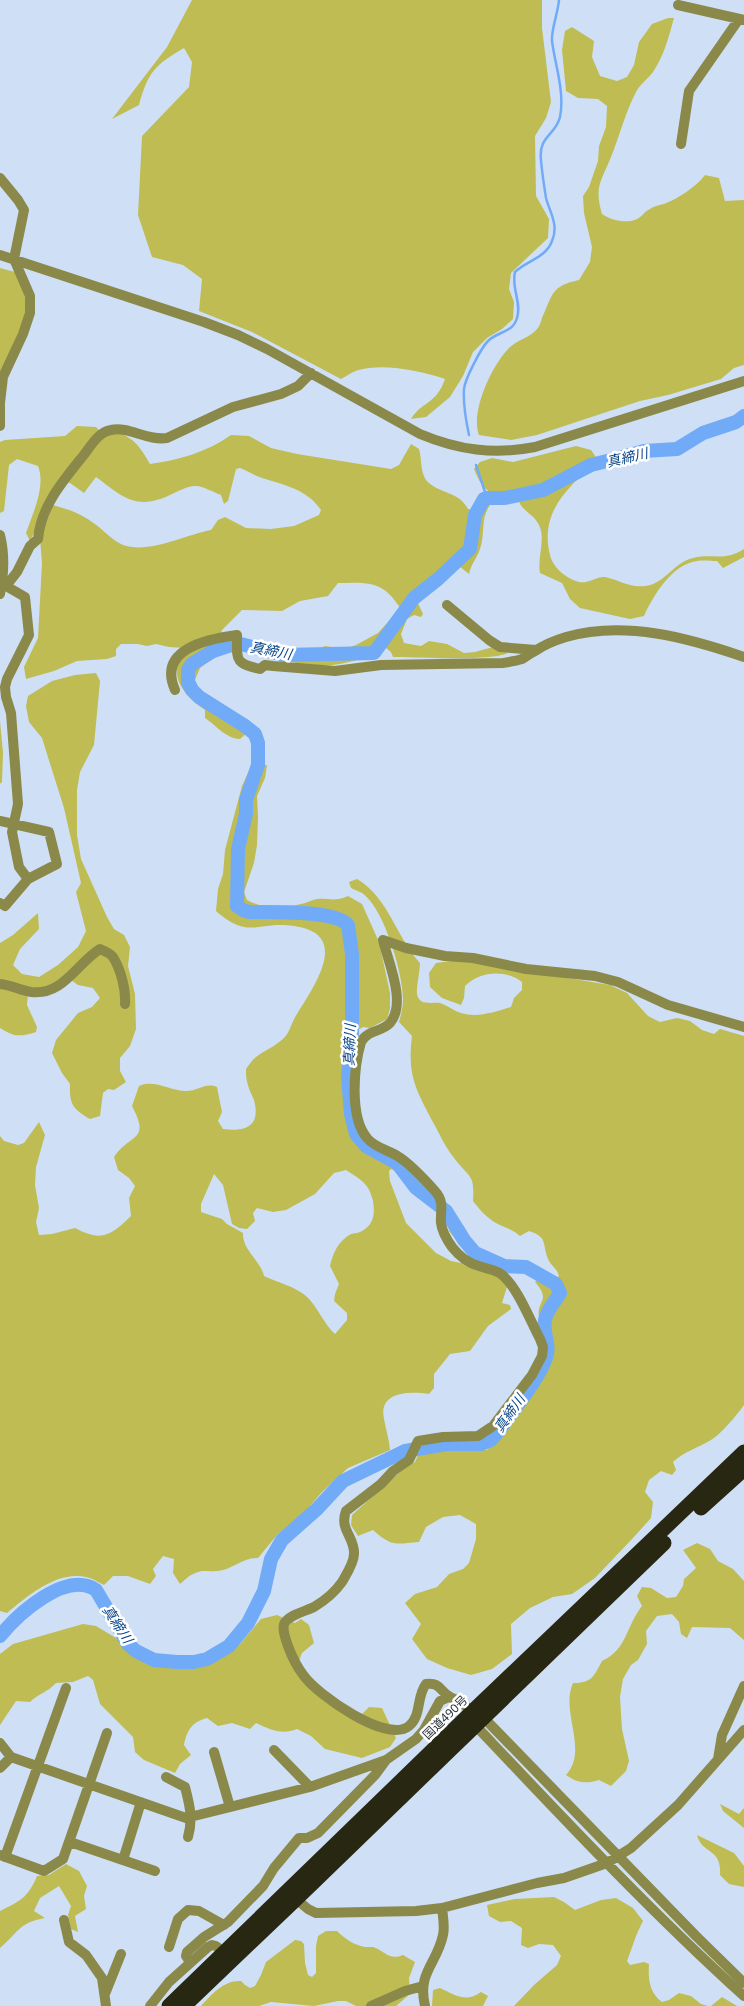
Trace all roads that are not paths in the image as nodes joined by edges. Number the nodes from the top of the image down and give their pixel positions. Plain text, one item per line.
1 (678, 5) dead end
2 (742, 20) edge
3 (681, 144) dead end
4 (0, 178) edge
5 (0, 255) edge
6 (14, 259) junction
7 (311, 373) junction
8 (744, 382) edge
9 (0, 404) edge
10 (0, 426) edge
11 (0, 535) edge
12 (2, 587) edge
13 (447, 605) dead end
14 (536, 650) junction
15 (744, 656) edge
16 (175, 690) dead end
17 (0, 821) edge
18 (13, 825) junction
19 (28, 879) junction
20 (0, 903) edge
21 (0, 984) edge
22 (125, 1004) dead end
23 (744, 1027) edge
24 (744, 1452) edge
25 (744, 1469) edge
26 (744, 1686) edge
27 (66, 1688) dead end
28 (449, 1697) junction
29 (477, 1719) junction
30 (744, 1730) edge
31 (107, 1733) dead end
32 (0, 1743) edge
33 (274, 1750) dead end
34 (214, 1752) dead end
35 (11, 1758) junction
36 (386, 1760) junction
37 (718, 1760) junction
38 (39, 1767) junction
39 (0, 1768) edge
40 (166, 1777) dead end
41 (89, 1784) junction
42 (310, 1787) junction
43 (141, 1802) junction
44 (230, 1807) junction
45 (192, 1816) junction
46 (188, 1837) dead end
47 (70, 1842) junction
48 (3, 1856) edge
49 (619, 1856) junction
50 (123, 1860) junction
51 (607, 1863) junction
52 (155, 1871) dead end
53 (292, 1895) junction
54 (442, 1908) junction
55 (64, 1920) dead end
56 (224, 1925) junction
57 (169, 1947) dead end
58 (223, 1952) junction
59 (120, 1954) dead end
60 (190, 1962) junction
61 (744, 1983) edge
62 (423, 1986) junction
63 (744, 1996) edge
64 (106, 2001) edge
65 (150, 2006) edge
66 (169, 2006) edge
67 (184, 2006) edge
68 (370, 2006) edge
69 (426, 2006) edge

1 - 2 street
2 - 3 street
4 - 6 street
5 - 6 street
6 - 7 street
6 - 9 street
7 - 8 street
7 - 12 street
9 - 10 street
11 - 12 street
12 - 18 street
13 - 14 street
14 - 15 street
14 - 16 street
17 - 18 street
18 - 19 street
18 - 19 street
19 - 20 street
21 - 22 street
23 - 28 street
24 - 29 highway, 国道490号
25 - 29 highway, 国道490号
26 - 37 street
27 - 38 street
28 - 29 street
28 - 36 street
29 - 49 street
29 - 51 street
29 - 53 highway, 国道490号
30 - 37 street
31 - 41 street
32 - 35 street
33 - 42 street
34 - 44 street
35 - 38 street
35 - 39 street
36 - 42 street
36 - 56 street
37 - 49 street
38 - 41 street
38 - 48 street
40 - 45 street
41 - 43 street
41 - 47 street
42 - 44 street
43 - 45 street
43 - 50 street
44 - 45 street
45 - 46 street
47 - 48 street
47 - 50 street
49 - 51 street
49 - 61 street
50 - 52 street
51 - 54 street
51 - 63 street
53 - 54 street
53 - 58 highway, 国道490号
53 - 67 highway, 国道490号
54 - 62 street
55 - 64 street
56 - 57 street
56 - 60 street
58 - 60 street
58 - 66 highway, 国道490号
59 - 64 street
60 - 65 street
62 - 68 street
62 - 69 street

